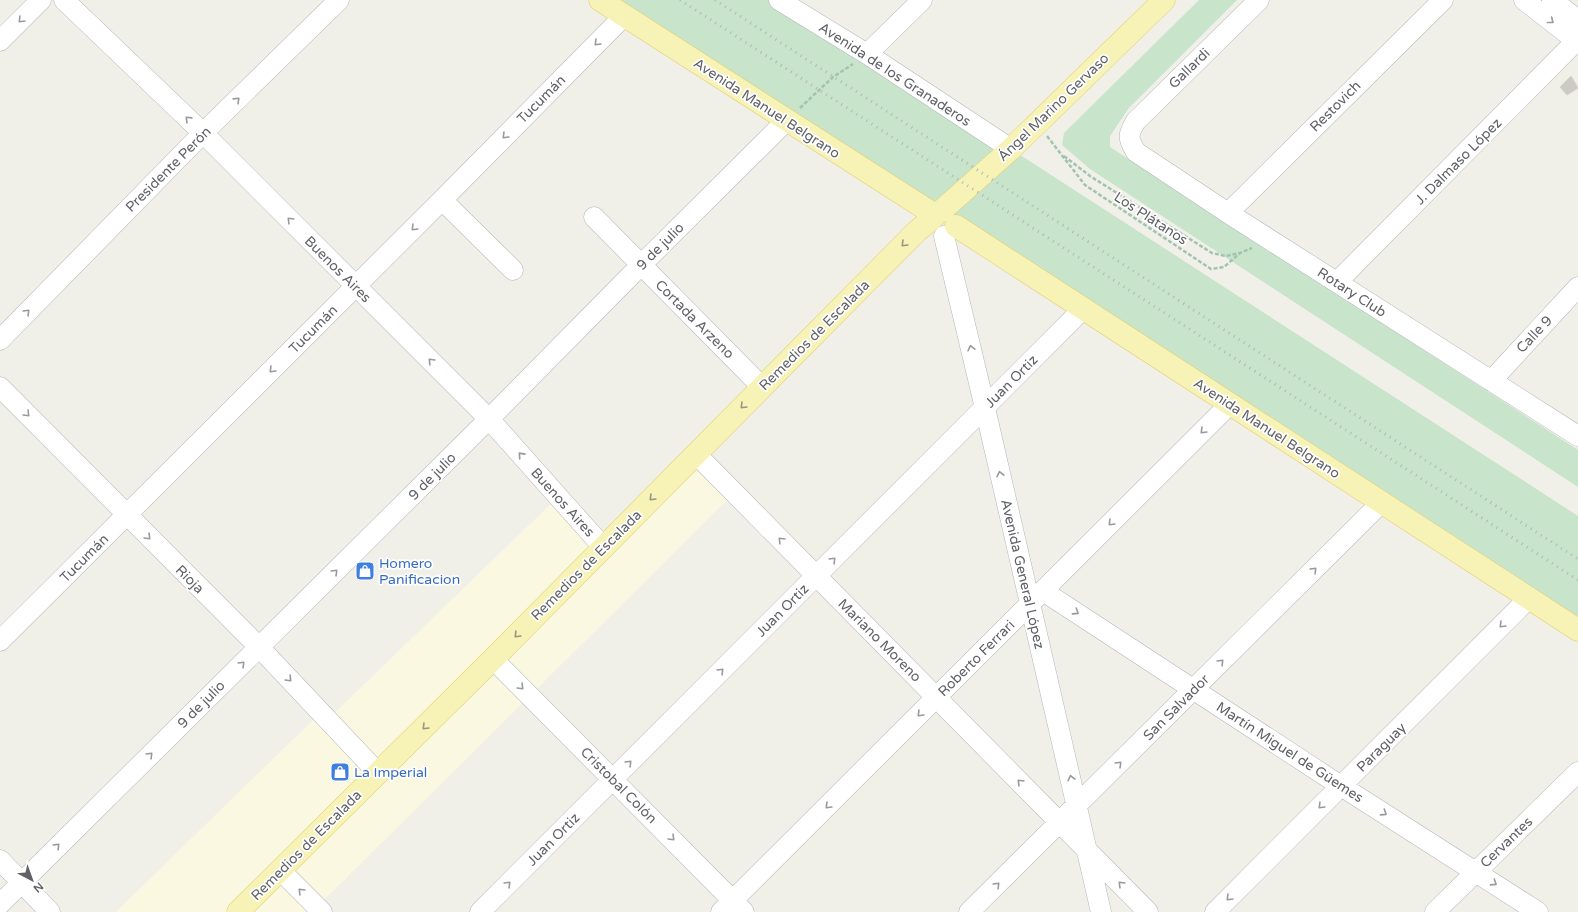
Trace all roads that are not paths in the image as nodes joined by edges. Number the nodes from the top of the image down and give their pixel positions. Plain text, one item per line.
1 (41, 0) edge
2 (64, 0) edge
3 (339, 0) edge
4 (600, 0) edge
5 (779, 0) edge
6 (922, 0) edge
7 (1164, 0) edge
8 (1259, 0) edge
9 (1442, 0) edge
10 (1524, 0) edge
11 (1552, 0) edge
12 (624, 16) junction
13 (1578, 20) edge
14 (0, 41) edge
15 (1577, 41) edge
16 (867, 54) junction
17 (786, 121) junction
18 (203, 133) junction
19 (1130, 142) joint
20 (1011, 148) junction
21 (442, 200) junction
22 (1228, 213) junction
23 (594, 217) dead end
24 (942, 221) junction
25 (641, 265) junction
26 (513, 270) dead end
27 (1337, 282) junction
28 (356, 286) junction
29 (1578, 287) edge
30 (1084, 308) junction
31 (0, 340) edge
32 (1491, 381) junction
33 (0, 387) edge
34 (762, 387) junction
35 (1230, 404) junction
36 (985, 408) junction
37 (489, 419) junction
38 (1578, 436) edge
39 (696, 454) junction
40 (1382, 502) junction
41 (127, 516) junction
42 (603, 547) junction
43 (817, 576) junction
44 (1036, 598) junction
45 (1530, 598) junction
46 (1578, 630) edge
47 (0, 641) edge
48 (259, 647) junction
49 (493, 659) junction
50 (1194, 690) junction
51 (936, 698) junction
52 (1578, 772) edge
53 (378, 773) junction
54 (613, 779) junction
55 (1341, 786) junction
56 (1077, 805) junction
57 (1060, 822) junction
58 (1085, 848) junction
59 (0, 860) edge
60 (280, 870) junction
61 (1475, 872) junction
62 (21, 882) junction
63 (0, 904) edge
64 (733, 908) edge
65 (50, 912) edge
66 (238, 912) edge
67 (322, 912) edge
68 (480, 912) edge
69 (969, 912) edge
70 (1101, 912) edge
71 (1148, 912) edge
72 (1215, 912) edge
73 (1435, 912) edge
74 (1538, 912) edge

1 -> 14 street
18 -> 2 street, Buenos Aires
18 -> 3 street, Presidente Perón
4 - 12 main road, Avenida Manuel Belgrano
5 - 16 street, Avenida de los Granaderos
6 - 16 street
7 - 20 main road, Ángel Marino Gervaso
8 - 19 street, Gallardi
9 - 22 street, Restovich
10 -> 15 street
11 - 13 street
12 - 17 main road, Avenida Manuel Belgrano
12 -> 21 street, Tucumán
15 - 27 street, J. Dalmaso López
16 - 20 street, Avenida de los Granaderos
17 - 24 main road, Avenida Manuel Belgrano
17 - 25 street, 9 de julio
28 -> 18 street, Buenos Aires
31 -> 18 street, Presidente Perón
19 - 22 street, Rotary Club
20 - 24 main road, Ángel Marino Gervaso
21 - 26 street
21 -> 28 street, Tucumán
22 - 27 street, Rotary Club
23 - 25 street, Cortada Arzeno
24 - 30 main road, Avenida Manuel Belgrano
24 -> 34 main road, Remedios de Escalada
36 -> 24 street, Avenida General López
25 - 34 street, Cortada Arzeno
25 - 37 street, 9 de julio
27 - 32 street, Rotary Club
37 -> 28 street, Buenos Aires
28 -> 41 street, Tucumán
29 - 32 street, Calle 9
30 - 35 main road, Avenida Manuel Belgrano
30 - 36 street, Juan Ortiz
32 - 38 street, Rotary Club
33 -> 41 street, Rioja
34 -> 39 main road, Remedios de Escalada
35 - 40 main road, Avenida Manuel Belgrano
35 -> 44 street, Roberto Ferrari
43 -> 36 street, Juan Ortiz
44 -> 36 street, Avenida General López
42 -> 37 street, Buenos Aires
48 -> 37 street, 9 de julio
39 -> 42 main road, Remedios de Escalada
43 -> 39 street, Mariano Moreno
40 - 45 main road, Avenida Manuel Belgrano
50 -> 40 street, San Salvador
41 - 47 street, Tucumán
41 -> 48 street, Rioja
42 -> 49 main road, Remedios de Escalada
43 - 51 street, Mariano Moreno
54 -> 43 street, Juan Ortiz
44 -> 50 street, Martín Miguel de Güemes
44 - 51 street, Roberto Ferrari
56 -> 44 street, Avenida General López
45 - 46 main road, Avenida Manuel Belgrano
45 -> 55 street, Paraguay
48 -> 53 street, Rioja
62 -> 48 street, 9 de julio
49 -> 53 main road, Remedios de Escalada
49 -> 54 street, Cristobal Colón
50 - 55 street, Martín Miguel de Güemes
56 -> 50 street, San Salvador
57 -> 51 street, Mariano Moreno
51 -> 64 street, Roberto Ferrari
52 - 61 street, Cervantes
53 - 60 main road, Remedios de Escalada
54 -> 64 street, Cristobal Colón
68 -> 54 street, Juan Ortiz
55 -> 61 street, Martín Miguel de Güemes
55 -> 72 street, Paraguay
56 - 57 street, San Salvador
56 - 58 street, Avenida General López
57 - 58 street, Mariano Moreno
69 -> 57 street, San Salvador
58 - 70 street, Avenida General López
71 -> 58 street, Mariano Moreno
59 - 62 street
60 - 66 main road, Remedios de Escalada
67 -> 60 street
61 - 73 street, Cervantes
61 -> 74 street, Martín Miguel de Güemes
62 - 63 street, 9 de julio
62 - 65 street

